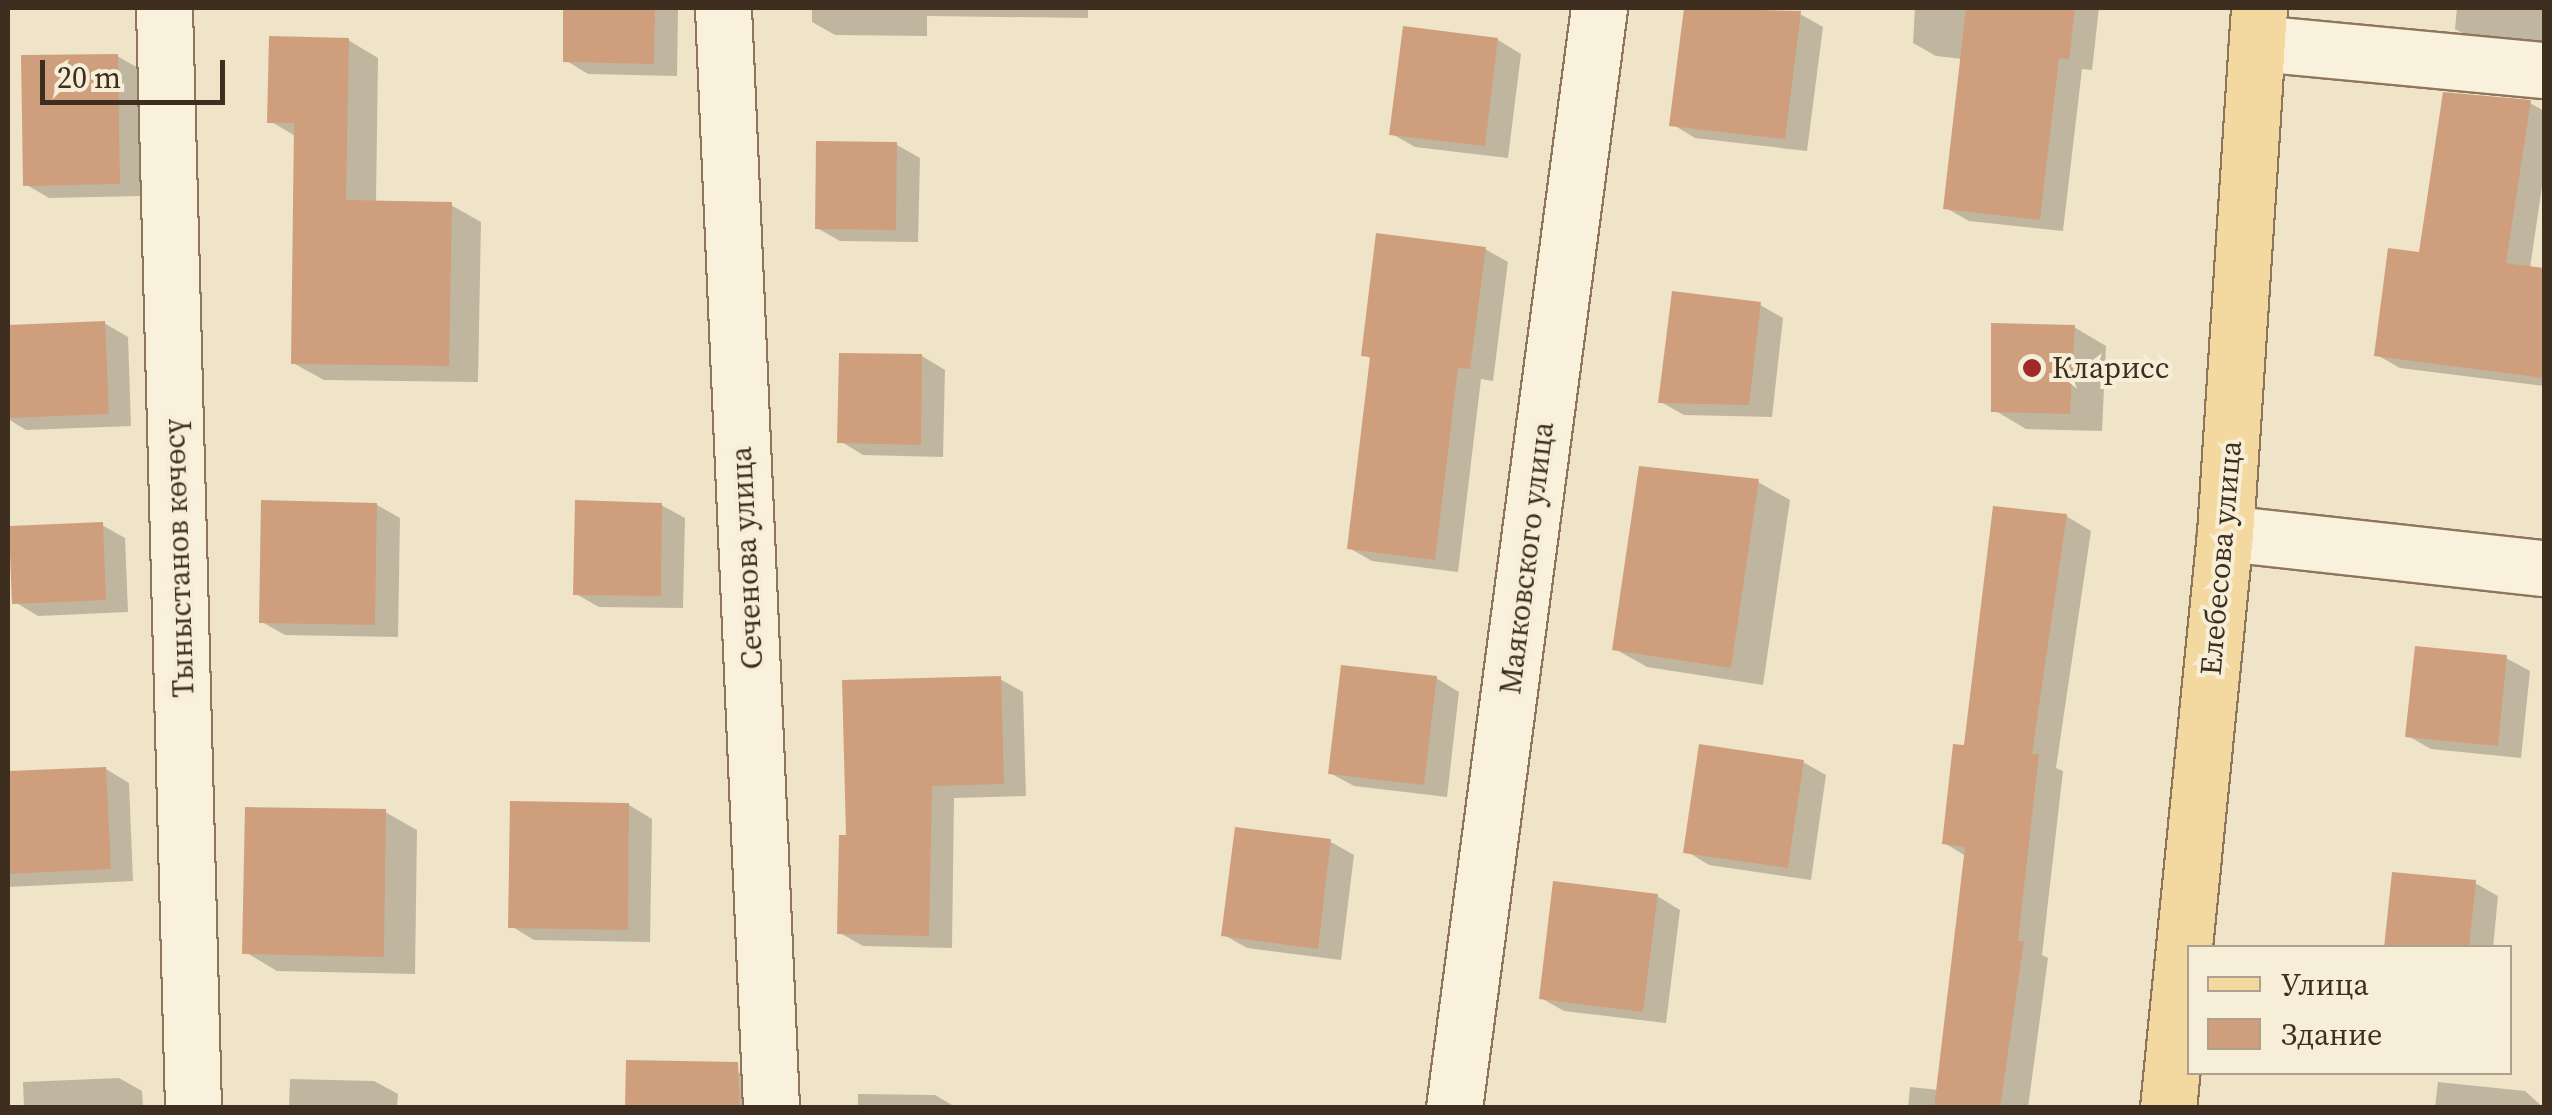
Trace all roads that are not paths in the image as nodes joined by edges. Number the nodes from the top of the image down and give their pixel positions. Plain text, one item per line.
1 (164, 8) edge
2 (723, 8) edge
3 (1599, 8) edge
4 (2258, 25) edge
5 (2544, 70) edge
6 (2225, 532) junction
7 (2544, 568) edge
8 (194, 1108) edge
9 (771, 1108) edge
10 (1454, 1108) edge
11 (2168, 1108) edge

1 - 8 street, Тыныстанов көчөсү
2 - 9 street, Сеченова улица
3 - 10 street, Маяковского улица
4 - 5 street
4 - 6 main road, Елебесова улица
6 - 7 street
6 - 11 main road, Елебесова улица

